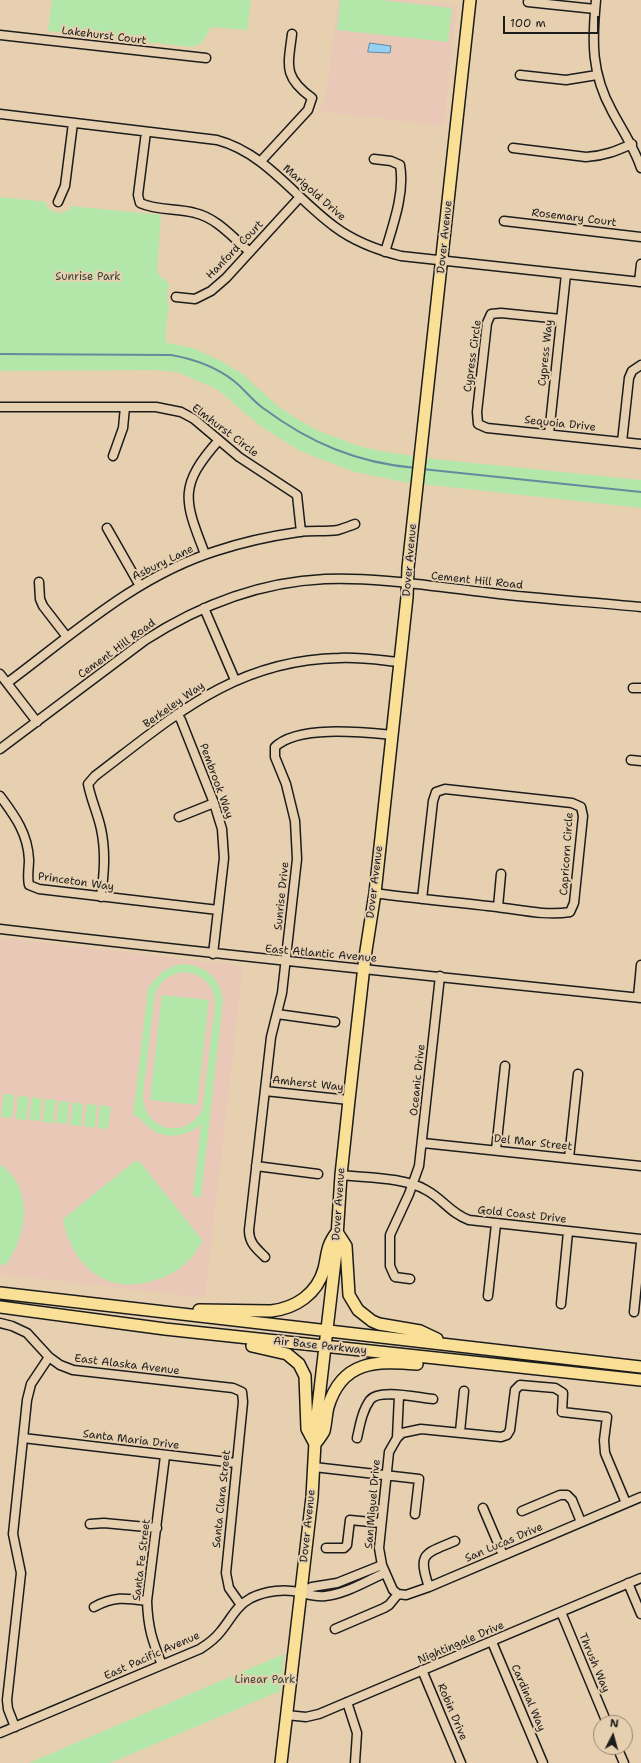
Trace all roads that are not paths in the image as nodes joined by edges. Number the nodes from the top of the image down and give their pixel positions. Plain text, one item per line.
1 (470, 0) edge
2 (596, 0) edge
3 (528, 2) dead end
4 (595, 10) junction
5 (292, 34) dead end
6 (0, 35) edge
7 (206, 58) dead end
8 (520, 75) dead end
9 (597, 75) junction
10 (0, 114) edge
11 (74, 123) junction
12 (146, 132) junction
13 (632, 144) junction
14 (513, 148) dead end
15 (374, 159) dead end
16 (261, 161) junction
17 (641, 168) edge
18 (300, 197) junction
19 (58, 202) dead end
20 (504, 221) dead end
21 (641, 237) edge
22 (250, 252) junction
23 (385, 252) junction
24 (442, 260) junction
25 (641, 264) edge
26 (566, 274) junction
27 (640, 282) edge
28 (176, 297) dead end
29 (561, 319) junction
30 (641, 365) edge
31 (0, 407) edge
32 (125, 408) junction
33 (478, 424) joint
34 (549, 434) junction
35 (219, 440) junction
36 (622, 442) junction
37 (641, 444) edge
38 (112, 456) dead end
39 (355, 524) dead end
40 (107, 528) dead end
41 (301, 532) junction
42 (206, 554) junction
43 (39, 582) dead end
44 (407, 584) junction
45 (140, 586) junction
46 (641, 607) edge
47 (204, 608) junction
48 (67, 637) junction
49 (400, 662) junction
50 (0, 674) edge
51 (235, 680) junction
52 (7, 683) junction
53 (177, 714) junction
54 (36, 722) junction
55 (392, 735) junction
56 (0, 749) edge
57 (631, 760) dead end
58 (641, 761) edge
59 (0, 796) edge
60 (214, 803) junction
61 (179, 817) dead end
62 (501, 874) dead end
63 (375, 893) junction
64 (101, 897) junction
65 (422, 899) junction
66 (498, 907) junction
67 (218, 910) junction
68 (0, 929) edge
69 (213, 954) junction
70 (286, 961) junction
71 (641, 964) edge
72 (364, 968) junction
73 (440, 976) junction
74 (639, 998) edge
75 (277, 1014) junction
76 (334, 1022) dead end
77 (505, 1066) dead end
78 (578, 1074) dead end
79 (265, 1091) junction
80 (349, 1100) junction
81 (423, 1143) junction
82 (496, 1150) junction
83 (569, 1158) junction
84 (256, 1166) junction
85 (641, 1166) edge
86 (318, 1174) dead end
87 (341, 1175) junction
88 (413, 1185) junction
89 (496, 1224) junction
90 (337, 1232) junction
91 (568, 1232) junction
92 (641, 1239) edge
93 (641, 1243) edge
94 (265, 1257) dead end
95 (410, 1279) dead end
96 (0, 1293) edge
97 (488, 1296) dead end
98 (561, 1304) dead end
99 (0, 1307) edge
100 (167, 1312) junction
101 (634, 1312) dead end
102 (0, 1323) edge
103 (328, 1330) junction
104 (209, 1334) junction
105 (449, 1344) junction
106 (325, 1347) junction
107 (49, 1357) junction
108 (464, 1361) junction
109 (641, 1366) edge
110 (641, 1380) edge
111 (464, 1391) dead end
112 (242, 1392) joint
113 (399, 1396) junction
114 (433, 1399) dead end
115 (460, 1432) junction
116 (24, 1438) junction
117 (357, 1438) dead end
118 (397, 1438) junction
119 (315, 1444) junction
120 (165, 1456) junction
121 (236, 1463) junction
122 (314, 1467) junction
123 (386, 1476) junction
124 (641, 1497) edge
125 (626, 1503) junction
126 (483, 1508) dead end
127 (522, 1510) dead end
128 (415, 1514) dead end
129 (581, 1522) junction
130 (381, 1523) junction
131 (90, 1524) dead end
132 (157, 1528) junction
133 (455, 1541) dead end
134 (326, 1548) dead end
135 (503, 1555) junction
136 (382, 1565) junction
137 (385, 1573) junction
138 (641, 1578) edge
139 (628, 1583) junction
140 (429, 1587) junction
141 (301, 1592) junction
142 (398, 1594) junction
143 (147, 1601) junction
144 (241, 1605) junction
145 (94, 1607) dead end
146 (561, 1612) junction
147 (641, 1614) edge
148 (335, 1629) dead end
149 (492, 1642) junction
150 (162, 1665) junction
151 (422, 1670) junction
152 (347, 1702) junction
153 (286, 1715) junction
154 (604, 1715) edge
155 (15, 1727) junction
156 (0, 1733) edge
157 (281, 1763) edge
158 (355, 1763) edge
159 (462, 1763) edge
160 (543, 1763) edge

1 - 24 main road, Dover Avenue
2 - 4 street
3 - 4 street
4 - 9 street
5 - 16 street
6 - 7 street, Lakehurst Court
8 - 9 street
9 - 13 street
10 - 11 street, Marigold Drive
11 - 12 street, Marigold Drive
11 - 19 street
12 - 16 street, Marigold Drive
12 - 22 street
13 - 14 street
13 - 17 street
15 - 23 street
16 - 18 street, Marigold Drive
18 - 22 street, Hanford Court
18 - 23 street, Marigold Drive
20 - 21 street, Rosemary Court
22 - 28 street, Hanford Court
23 - 24 street, Marigold Drive
24 - 26 street, Marigold Drive
24 - 44 main road, Dover Avenue
25 - 27 street
26 - 27 street, Marigold Drive
26 - 29 street, Cypress Way
29 - 33 street, Cypress Circle
29 - 34 street, Cypress Way
30 - 36 street
31 - 32 street, Elmhurst Circle
32 - 35 street, Elmhurst Circle
32 - 38 street
33 - 34 street, Sequoia Drive
34 - 36 street, Sequoia Drive
35 - 41 street, Elmhurst Circle
35 - 42 street
36 - 37 street, Sequoia Drive
39 - 41 street, Asbury Lane
40 - 45 street
41 - 42 street, Asbury Lane
42 - 45 street, Asbury Lane
43 - 48 street
44 - 46 street, Cement Hill Road
44 - 47 street, Cement Hill Road
44 - 49 main road, Dover Avenue
45 - 48 street, Asbury Lane
47 - 51 street
47 - 54 street, Cement Hill Road
48 - 52 street, Asbury Lane
49 - 51 street, Berkeley Way
49 - 55 main road, Dover Avenue
50 - 52 street
51 - 53 street, Berkeley Way
52 - 54 street
53 - 60 street, Pembrook Way
53 - 64 street, Berkeley Way
54 - 56 street, Cement Hill Road
55 - 63 main road, Dover Avenue
55 - 70 street, Sunrise Drive
57 - 58 street
59 - 64 street, Princeton Way
60 - 61 street
60 - 67 street, Pembrook Way
62 - 66 street
63 - 65 street, Capricorn Circle
63 - 72 main road, Dover Avenue
64 - 67 street, Princeton Way
65 - 66 street, Capricorn Circle
65 - 66 street, Capricorn Circle
67 - 69 street, Pembrook Way
68 - 69 street, East Atlantic Avenue
69 - 70 street, East Atlantic Avenue
70 - 72 street, East Atlantic Avenue
70 - 75 street, Sunrise Drive
71 - 74 street
72 - 73 street, East Atlantic Avenue
72 - 80 main road, Dover Avenue
73 - 74 street, East Atlantic Avenue
73 - 81 street, Oceanic Drive
75 - 76 street
75 - 79 street, Sunrise Drive
77 - 82 street
78 - 83 street
79 - 80 street, Amherst Way
79 - 84 street, Sunrise Drive
80 - 87 main road, Dover Avenue
81 - 82 street, Del Mar Street
81 - 88 street, Oceanic Drive
82 - 83 street, Del Mar Street
83 - 85 street, Del Mar Street
84 - 86 street
84 - 94 street, Sunrise Drive
87 - 88 street, Gold Coast Drive
87 - 90 main road, Dover Avenue
88 - 89 street, Gold Coast Drive
88 - 95 street, Oceanic Drive
89 - 91 street, Gold Coast Drive
89 - 97 street
90 - 100 main road
90 - 103 main road, Dover Avenue
90 - 105 main road
91 - 92 street, Gold Coast Drive
91 - 98 street
93 - 101 street
96 - 100 main road, Air Base Parkway
99 - 104 main road, Air Base Parkway
100 - 103 main road, Air Base Parkway
102 - 107 street, East Alaska Avenue
103 - 105 main road, Air Base Parkway
103 - 106 main road, Dover Avenue
104 - 106 main road, Air Base Parkway
104 - 119 main road
105 - 109 main road, Air Base Parkway
106 - 108 main road, Air Base Parkway
106 - 119 main road, Dover Avenue
107 - 112 street, East Alaska Avenue
107 - 116 street
108 - 110 main road, Air Base Parkway
108 - 119 main road
111 - 115 street
112 - 121 street, Santa Clara Street
113 - 114 street
113 - 117 street
113 - 118 street
115 - 118 street
115 - 125 street
116 - 120 street, Santa Maria Drive
116 - 155 street
118 - 123 street, San Miguel Drive
119 - 122 main road, Dover Avenue
120 - 121 street, Santa Maria Drive
120 - 132 street, Santa Fe Street
121 - 144 street, Santa Clara Street
122 - 123 street
122 - 141 main road, Dover Avenue
123 - 128 street
123 - 130 street, San Miguel Drive
124 - 125 street, San Lucas Drive
125 - 129 street, San Lucas Drive
126 - 135 street
127 - 129 street
129 - 135 street, San Lucas Drive
130 - 134 street
130 - 136 street, San Miguel Drive
131 - 132 street
132 - 143 street, Santa Fe Street
133 - 140 street
135 - 140 street, San Lucas Drive
136 - 137 street, San Miguel Drive
136 - 141 street, East Pacific Avenue
137 - 141 street, East Pacific Avenue
137 - 142 street
138 - 139 street, Nightingale Drive
139 - 146 street, Nightingale Drive
139 - 147 street
140 - 142 street, San Lucas Drive
141 - 144 street, East Pacific Avenue
141 - 153 main road, Dover Avenue
142 - 148 street
143 - 145 street
143 - 150 street, Santa Fe Street
144 - 150 street, East Pacific Avenue
146 - 149 street, Nightingale Drive
146 - 154 street, Thrush Way
149 - 151 street, Nightingale Drive
149 - 160 street, Cardinal Way
150 - 155 street, East Pacific Avenue
151 - 152 street, Nightingale Drive
151 - 159 street, Robin Drive
152 - 153 street, Nightingale Drive
152 - 158 street
153 - 157 main road, Dover Avenue
155 - 156 street, East Pacific Avenue

